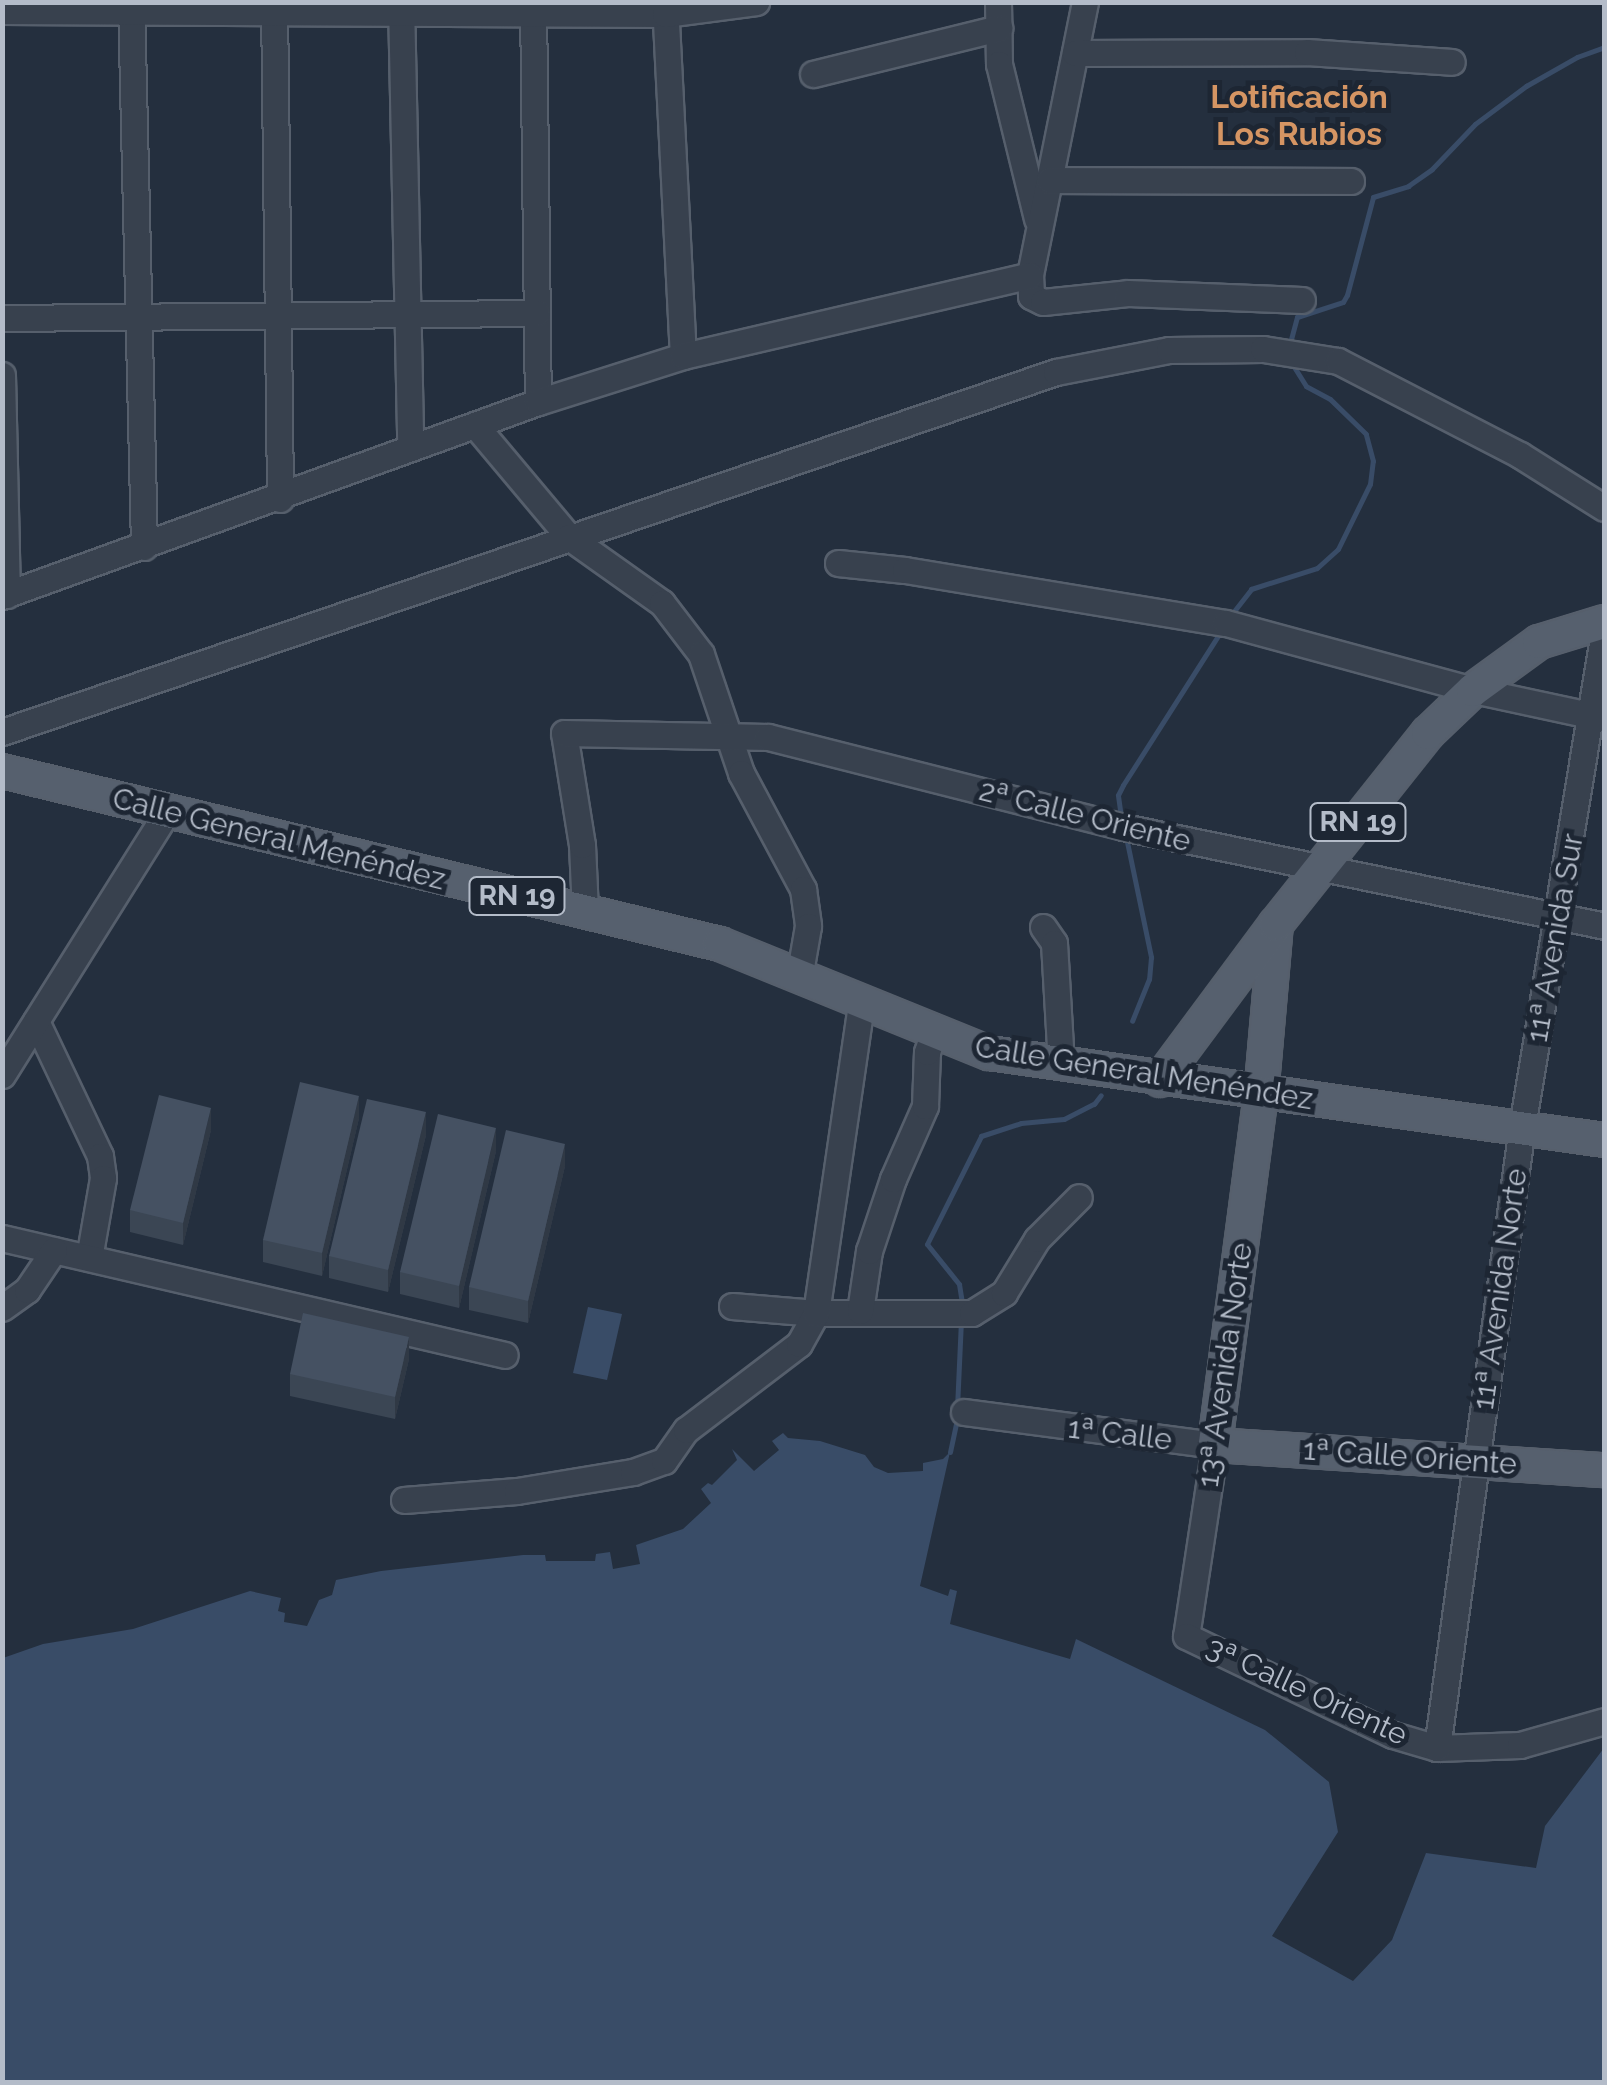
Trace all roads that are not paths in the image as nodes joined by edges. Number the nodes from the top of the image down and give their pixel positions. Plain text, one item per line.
1 (756, 2) edge
2 (1085, 2) edge
3 (131, 7) edge
4 (274, 7) edge
5 (401, 8) edge
6 (533, 8) edge
7 (665, 8) edge
8 (2, 11) edge
9 (999, 15) edge
10 (1075, 52) junction
11 (1452, 62) dead end
12 (813, 74) dead end
13 (1049, 180) junction
14 (1351, 181) dead end
15 (1040, 229) junction
16 (1030, 275) junction
17 (1302, 300) dead end
18 (536, 313) junction
19 (408, 314) junction
20 (278, 315) junction
21 (138, 316) junction
22 (2, 318) edge
23 (684, 356) junction
24 (2, 375) edge
25 (538, 402) junction
26 (475, 425) junction
27 (410, 448) junction
28 (280, 499) junction
29 (1604, 508) edge
30 (569, 538) junction
31 (144, 546) junction
32 (838, 563) dead end
33 (5, 596) edge
34 (1604, 622) edge
35 (1604, 631) edge
36 (1473, 690) junction
37 (1599, 718) edge
38 (2, 732) edge
39 (728, 736) junction
40 (2, 771) edge
41 (167, 812) junction
42 (1320, 871) junction
43 (584, 912) junction
44 (1558, 915) junction
45 (1276, 924) junction
46 (1604, 926) edge
47 (1043, 927) dead end
48 (798, 978) junction
49 (861, 1005) junction
50 (36, 1021) junction
51 (933, 1034) junction
52 (1061, 1066) junction
53 (2, 1076) edge
54 (1160, 1080) junction
55 (1261, 1094) junction
56 (1522, 1127) junction
57 (1604, 1140) edge
58 (1079, 1198) dead end
59 (2, 1238) edge
60 (54, 1250) junction
61 (89, 1258) junction
62 (732, 1306) dead end
63 (2, 1308) edge
64 (860, 1311) junction
65 (816, 1313) junction
66 (506, 1355) dead end
67 (964, 1412) dead end
68 (1215, 1445) junction
69 (1476, 1462) junction
70 (1604, 1470) edge
71 (404, 1500) dead end
72 (1186, 1636) joint
73 (1604, 1721) edge
74 (1437, 1748) junction

1 - 7 street
2 - 10 street
3 - 4 street
3 - 8 street
3 - 21 street
4 - 5 street
4 - 20 street
5 - 6 street
5 - 19 street
6 - 7 street
6 - 18 street
7 - 23 street
9 - 12 street
9 - 15 street
10 - 11 street
10 - 13 street
13 - 14 street
13 - 15 street
15 - 16 street
16 - 17 street
16 - 23 street
18 - 19 street
18 - 25 street
19 - 20 street
19 - 27 street
20 - 21 street
20 - 28 street
21 - 22 street
21 - 31 street
23 - 25 street
24 - 33 street
25 - 26 street
26 - 27 street
26 - 30 street
27 - 28 street
28 - 31 street
29 - 30 street
30 - 38 street
30 - 39 street
31 - 33 street
32 - 36 street
34 - 36 main road, RN 19
35 - 37 street, 11ª Avenida Sur
36 - 37 street
36 - 42 main road, RN 19
37 - 44 street, 11ª Avenida Sur
39 - 42 street, 2ª Calle Oriente
39 - 43 street, 2ª Calle Oriente
39 - 48 street
40 - 41 main road, Calle General Menéndez / RN 19
41 - 43 main road, Calle General Menéndez / RN 19
41 - 50 street
42 - 44 street, 2ª Calle Oriente
42 - 45 main road, RN 19
43 - 48 main road, Calle General Menéndez / RN 19
44 - 46 street, 2ª Calle Oriente
44 - 56 street, 11ª Avenida Sur
45 - 54 main road, RN 19
45 - 55 main road, 13ª Avenida Norte
47 - 52 street
48 - 49 main road, Calle General Menéndez / RN 19
49 - 51 main road, Calle General Menéndez / RN 19
49 - 65 street
50 - 53 street
50 - 61 street
51 - 52 main road, Calle General Menéndez / RN 19
51 - 64 street
52 - 54 main road, Calle General Menéndez / RN 19
54 - 55 main road, Calle General Menéndez
55 - 56 main road, Calle General Menéndez
55 - 68 main road, 13ª Avenida Norte
56 - 57 main road, Calle General Menéndez
56 - 69 street, 11ª Avenida Norte
58 - 64 street
59 - 60 street
60 - 61 street
60 - 63 street
61 - 66 street
62 - 65 street
64 - 65 street
65 - 71 street
67 - 68 street, 1ª Calle
68 - 69 main road, 1ª Calle Oriente
68 - 72 street, 13ª Avenida Norte
69 - 70 main road, 1ª Calle Oriente
69 - 74 street, 11ª Avenida Norte
72 - 74 street, 3ª Calle Oriente
73 - 74 street, 3ª Calle Oriente

